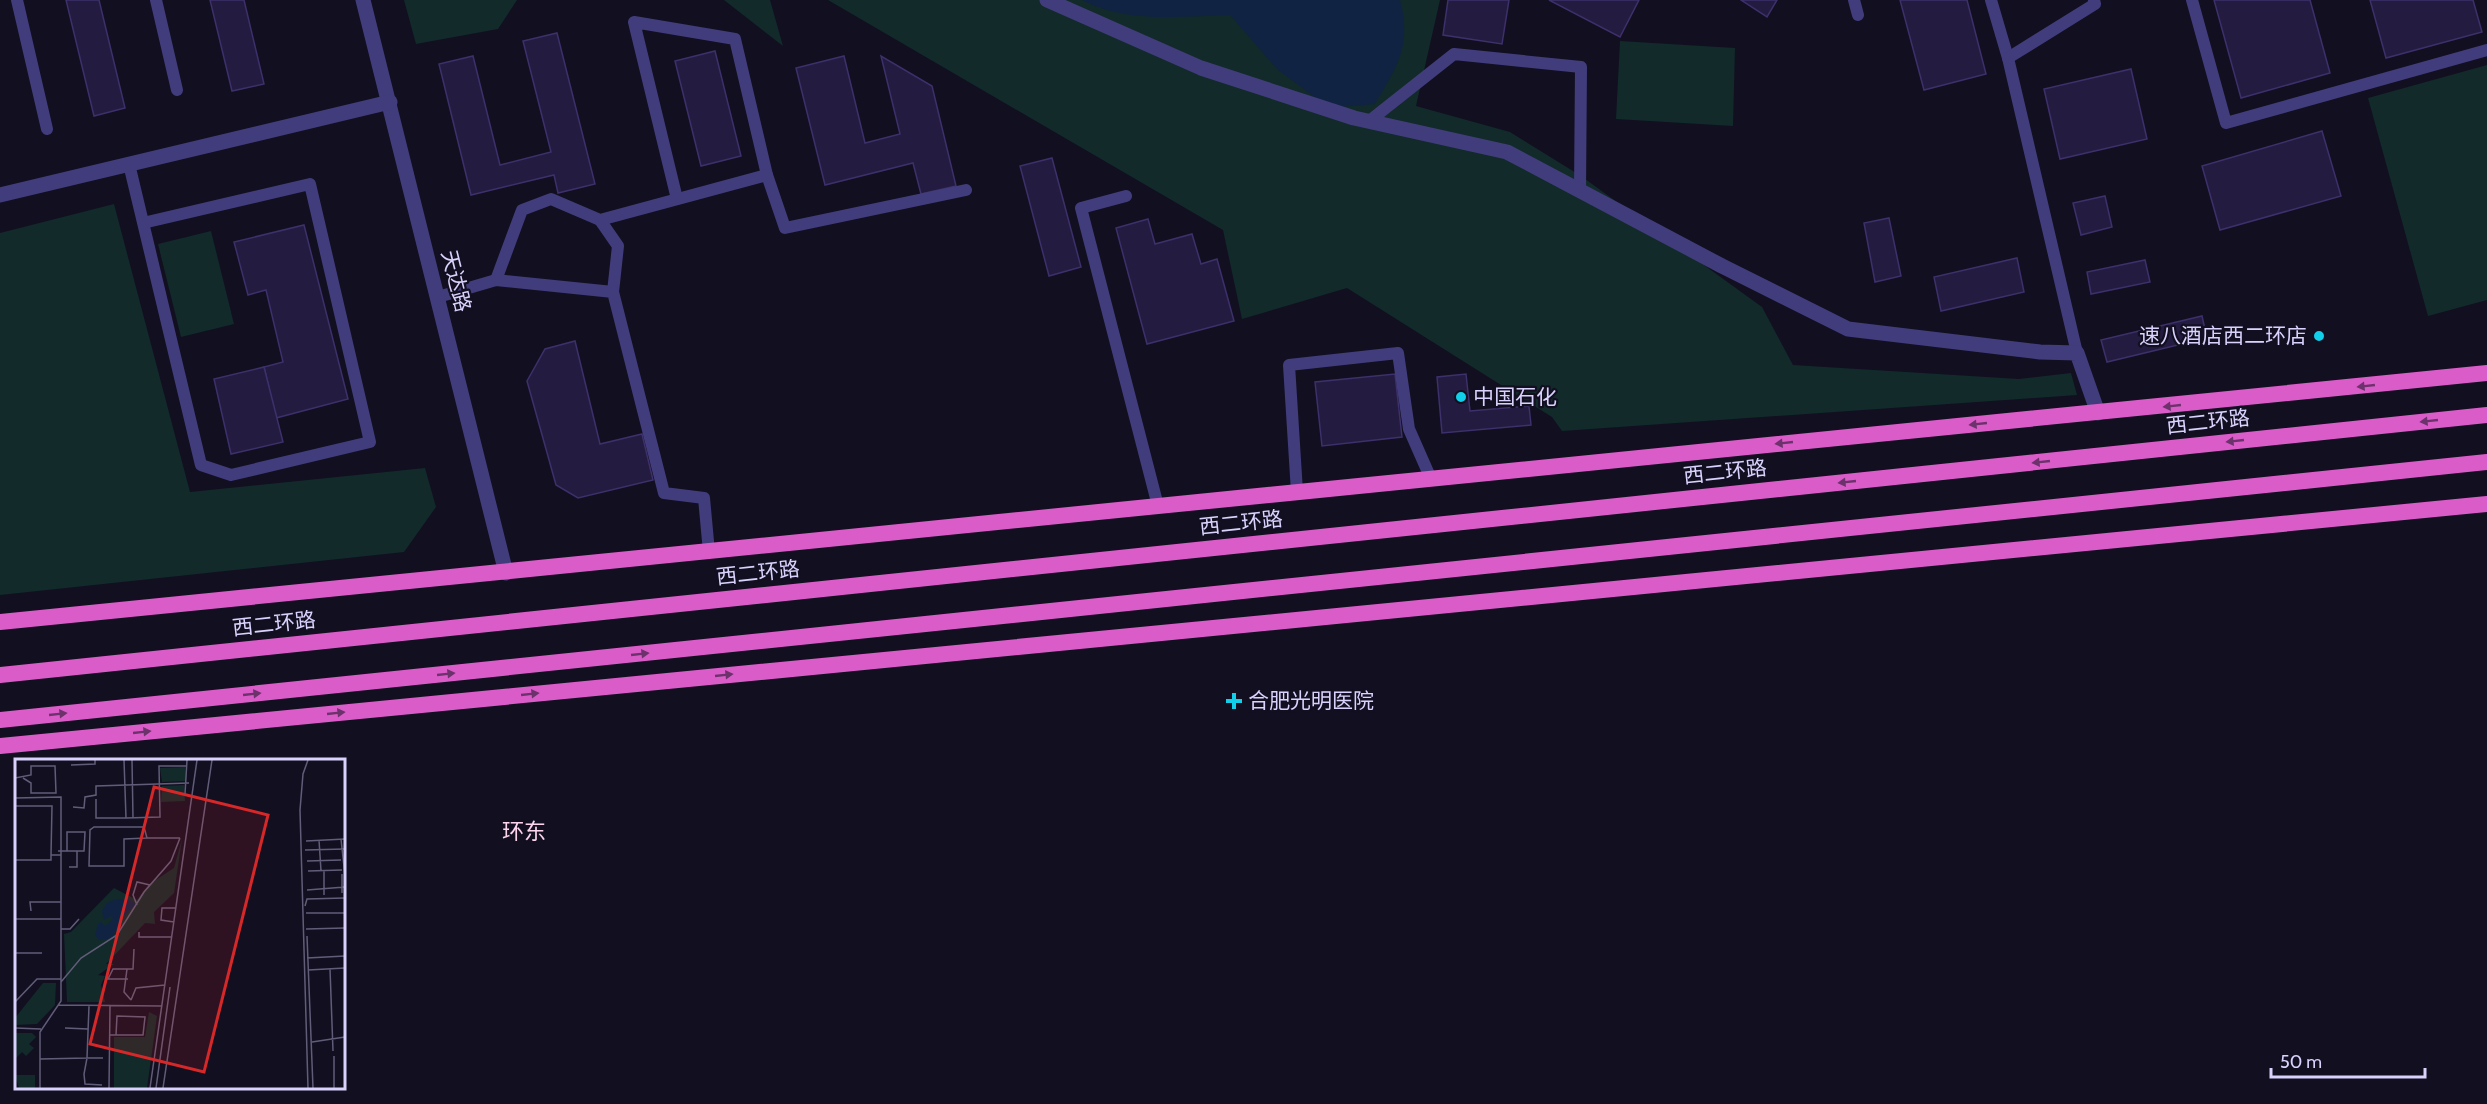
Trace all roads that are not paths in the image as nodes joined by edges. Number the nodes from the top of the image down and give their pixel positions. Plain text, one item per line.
1 (17, 0) edge
2 (156, 0) edge
3 (363, 0) edge
4 (1047, 0) edge
5 (1854, 0) edge
6 (1991, 0) edge
7 (2094, 0) edge
8 (2192, 0) edge
9 (1858, 15) dead end
10 (2487, 51) edge
11 (2008, 58) junction
12 (177, 90) dead end
13 (390, 102) junction
14 (1368, 122) junction
15 (47, 129) dead end
16 (129, 164) junction
17 (767, 175) junction
18 (966, 190) dead end
19 (1580, 191) junction
20 (0, 195) edge
21 (1126, 196) dead end
22 (677, 199) junction
23 (600, 220) junction
24 (143, 223) junction
25 (496, 280) junction
26 (613, 292) junction
27 (438, 297) junction
28 (2077, 353) junction
29 (2487, 374) edge
30 (2098, 413) junction
31 (2487, 415) edge
32 (2487, 462) edge
33 (1431, 479) junction
34 (1298, 492) junction
35 (2487, 504) edge
36 (1158, 506) junction
37 (709, 552) junction
38 (506, 573) junction
39 (0, 622) edge
40 (0, 675) edge
41 (0, 720) edge
42 (0, 746) edge

1 - 15 lane
2 - 12 lane
3 - 13 street, 天达路
4 - 14 street
5 - 9 lane
6 - 11 lane
7 - 11 lane
8 - 10 lane
11 - 28 lane
13 - 16 street
13 - 27 street, 天达路
14 - 19 street
14 - 19 lane
16 - 20 street
16 - 24 lane
17 - 18 lane
17 - 22 lane
17 - 22 lane
19 - 28 street
21 - 36 lane
22 - 23 lane
23 - 25 lane
23 - 26 lane
24 - 24 lane
25 - 26 lane
25 - 27 lane
26 - 37 lane
27 - 38 street, 天达路
28 - 30 street
29 -> 30 highway, 西二环路
30 -> 33 highway, 西二环路
31 -> 40 highway, 西二环路
41 -> 32 highway
33 - 34 highway, 西二环路
33 - 34 lane
34 - 36 highway, 西二环路
42 -> 35 highway
36 - 37 highway, 西二环路
37 - 38 highway, 西二环路
38 - 39 highway, 西二环路

